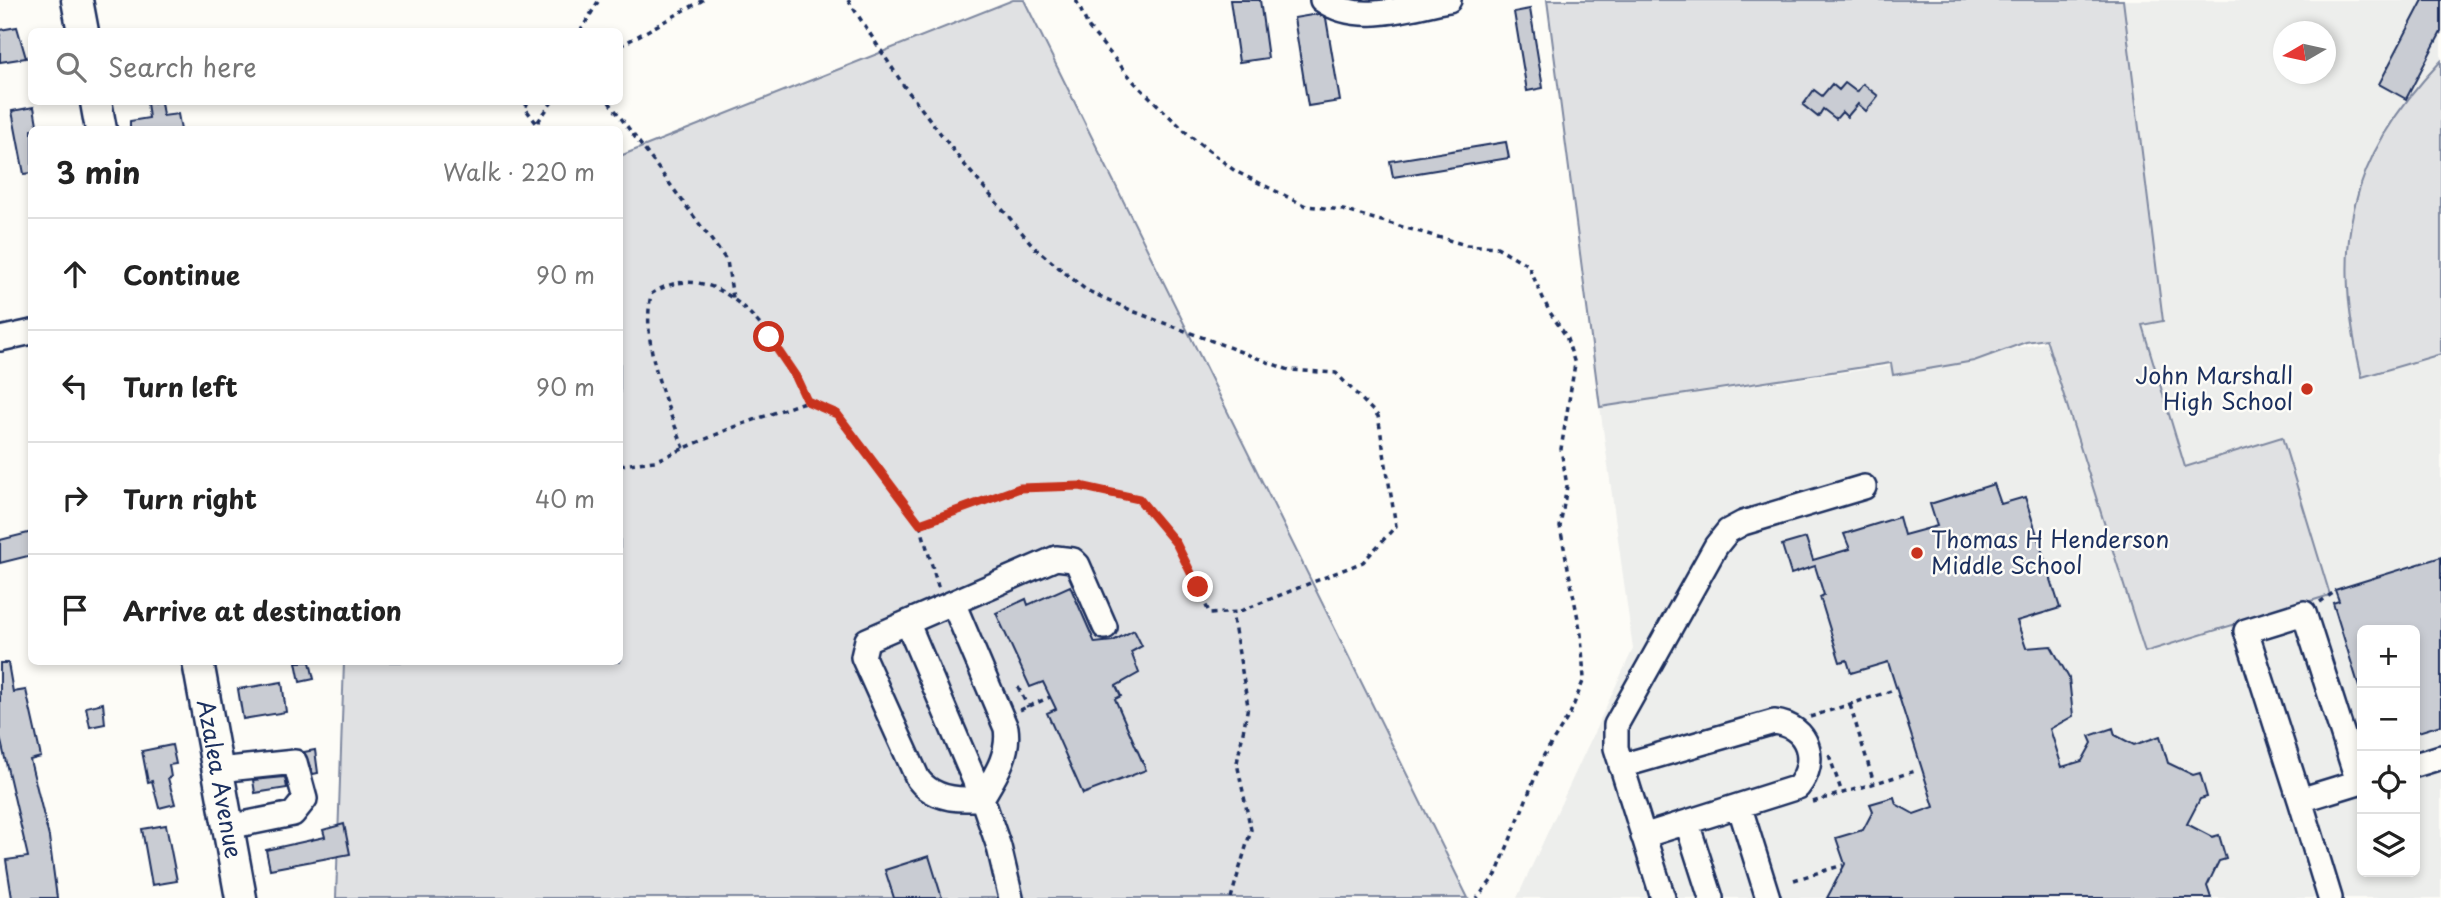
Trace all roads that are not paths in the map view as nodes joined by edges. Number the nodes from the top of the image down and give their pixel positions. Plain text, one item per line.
1 (77, 0) edge
2 (1322, 0) edge
3 (1449, 0) edge
4 (82, 28) edge
5 (97, 105) edge
6 (100, 126) edge
7 (28, 333) edge
8 (0, 340) edge
9 (1864, 487) dead end
10 (949, 607) junction
11 (908, 624) junction
12 (1105, 627) dead end
13 (199, 665) edge
14 (2441, 757) edge
15 (2420, 763) edge
16 (1622, 766) junction
17 (218, 770) junction
18 (2357, 772) edge
19 (2357, 782) edge
20 (982, 797) junction
21 (2300, 800) junction
22 (1740, 808) junction
23 (1687, 823) junction
24 (228, 827) junction
25 (1643, 836) junction
26 (241, 898) edge
27 (1011, 898) edge
28 (1663, 898) edge
29 (1710, 898) edge
30 (1768, 898) edge
31 (2330, 898) edge

1 - 4 main road
2 - 3 street
5 - 6 main road
7 - 8 street
9 - 16 street
10 - 11 street
10 - 12 street
10 - 20 street
11 - 20 street
11 - 20 street
13 - 17 main road, Azalea Avenue
14 - 15 street
16 - 22 street
16 - 25 street
17 - 24 main road, Azalea Avenue
17 - 24 street
18 - 21 street
19 - 21 street
20 - 27 street
21 - 31 street
22 - 23 street
22 - 30 street
23 - 25 street
23 - 29 street
24 - 26 main road, Azalea Avenue
25 - 28 street

